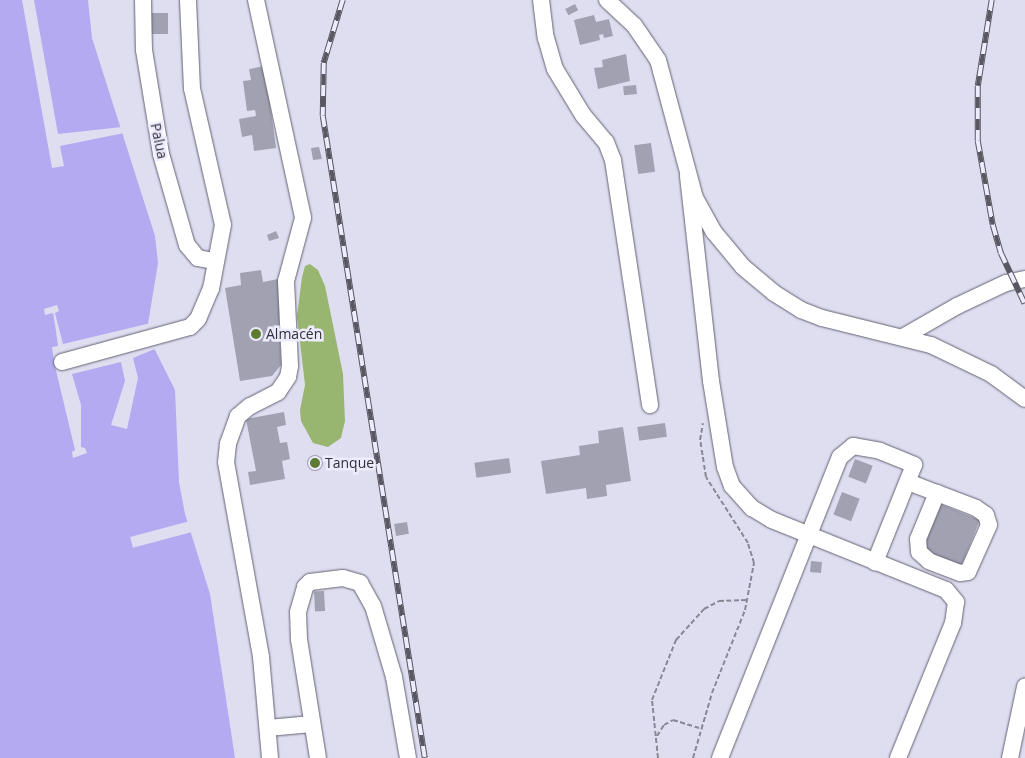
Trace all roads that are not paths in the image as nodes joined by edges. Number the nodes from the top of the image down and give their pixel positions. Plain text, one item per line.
1 (143, 0) edge
2 (188, 0) edge
3 (256, 0) edge
4 (541, 0) edge
5 (607, 0) edge
6 (688, 176) junction
7 (214, 262) junction
8 (1025, 279) edge
9 (903, 337) junction
10 (62, 362) dead end
11 (1025, 399) edge
12 (650, 405) dead end
13 (908, 482) junction
14 (937, 493) junction
15 (809, 536) junction
16 (875, 562) junction
17 (1025, 687) edge
18 (312, 724) junction
19 (268, 728) junction
20 (270, 758) edge
21 (318, 758) edge
22 (408, 758) edge
23 (720, 758) edge
24 (898, 758) edge
25 (1010, 758) edge

1 - 7 street, Palua
2 - 7 street
3 - 19 street
4 - 12 street
5 - 6 street
6 - 9 street
6 - 15 street
7 - 10 street
8 - 9 street
9 - 11 street
13 - 14 street
13 - 15 street
13 - 16 street
14 - 14 street
15 - 16 street
15 - 23 street
16 - 24 street
17 - 25 street
18 - 19 street
18 - 21 street
18 - 22 street
19 - 20 street

